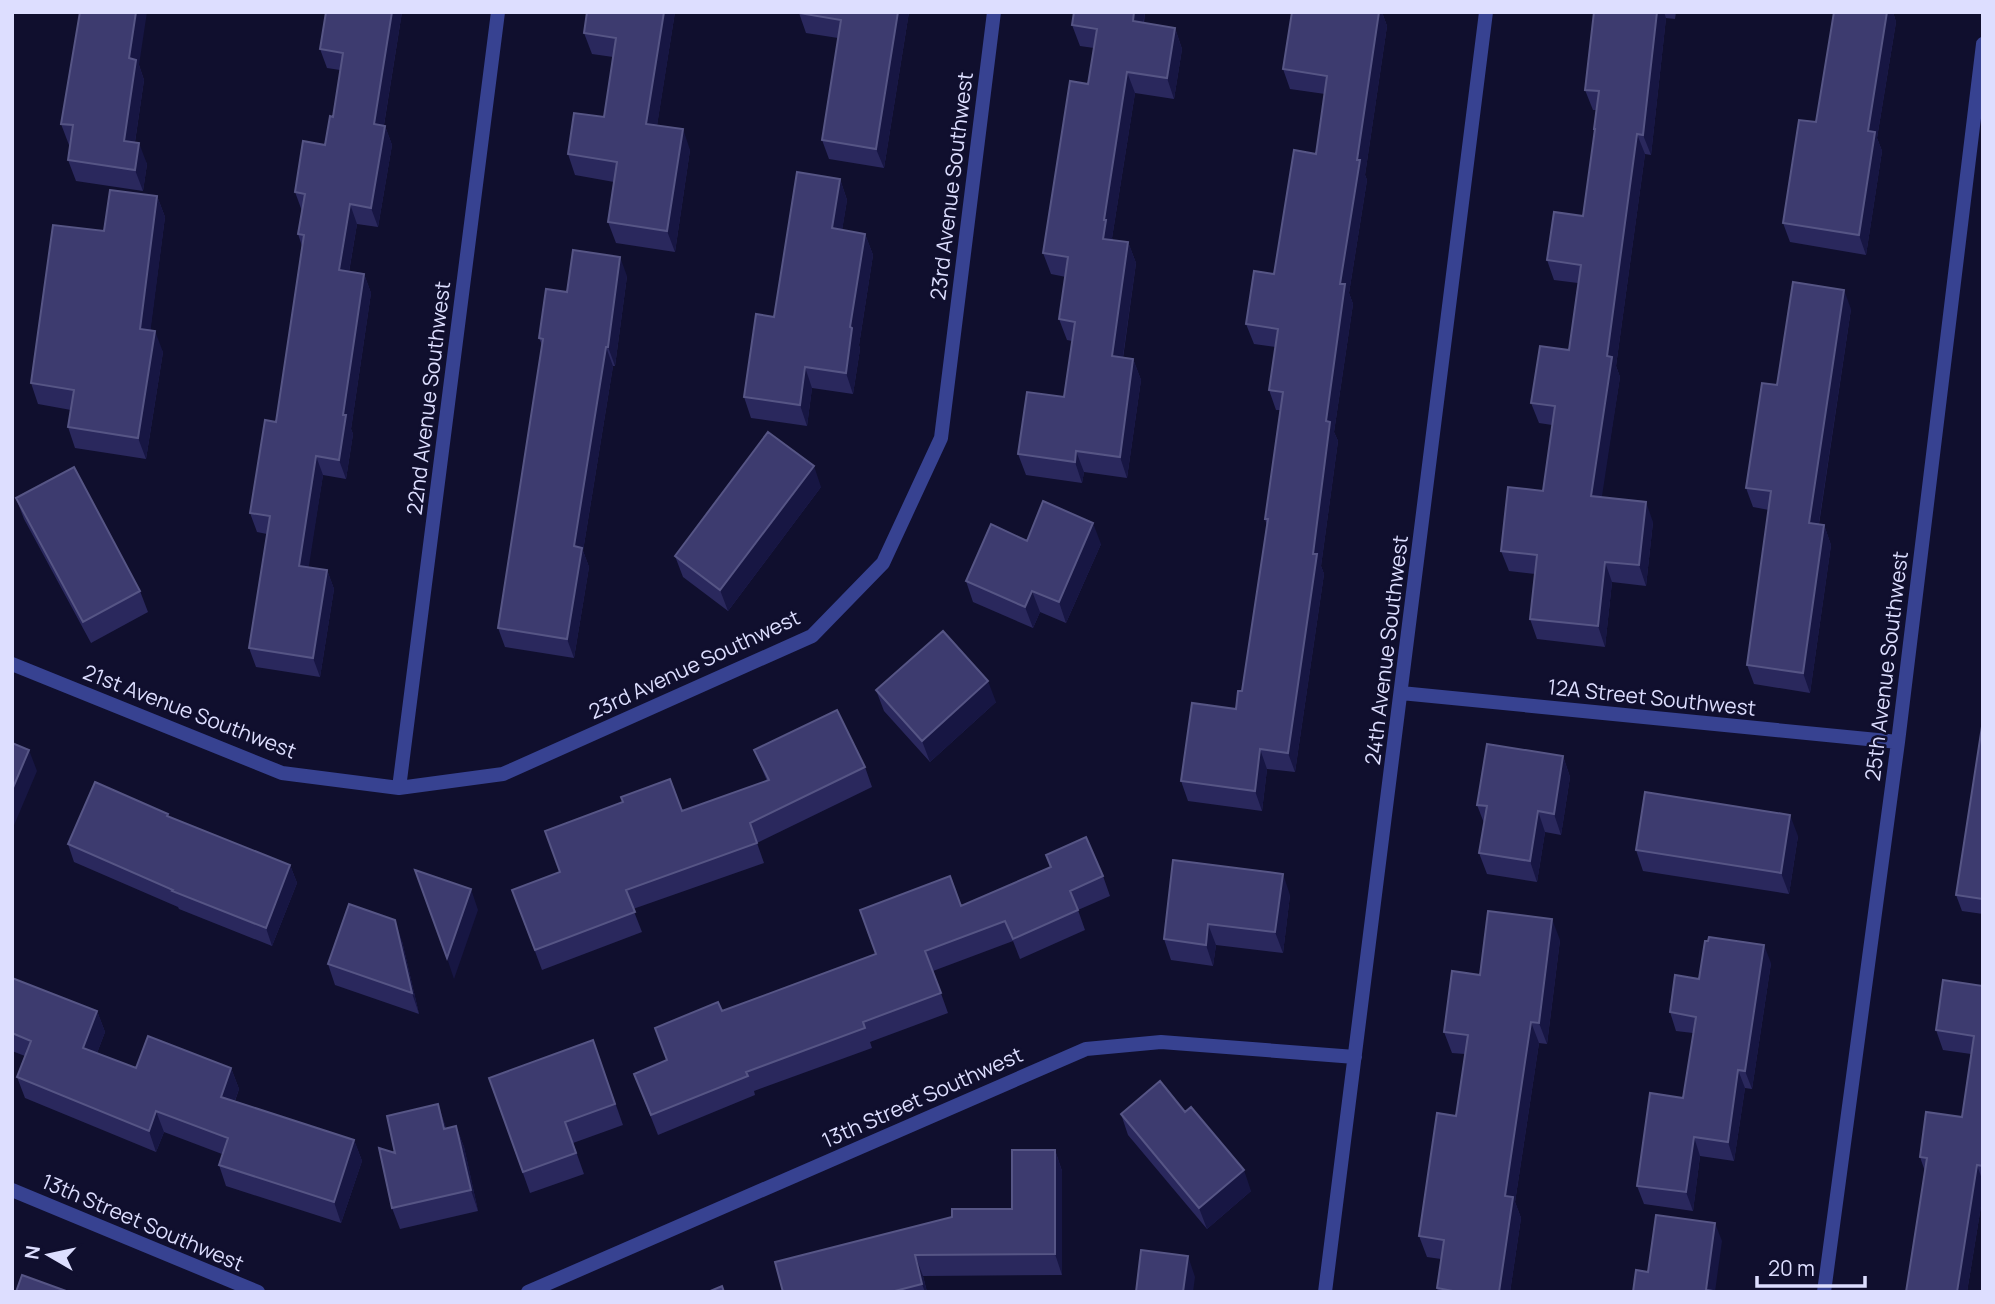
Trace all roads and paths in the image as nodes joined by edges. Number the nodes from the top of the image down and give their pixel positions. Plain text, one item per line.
1 (498, 12) edge
2 (994, 12) edge
3 (1486, 12) edge
4 (1983, 44) edge
5 (12, 664) edge
6 (1401, 693) junction
7 (1898, 742) junction
8 (399, 788) junction
9 (1355, 1057) junction
10 (12, 1189) edge
11 (258, 1292) edge
12 (528, 1292) edge
13 (1325, 1292) edge
14 (1824, 1292) edge

1 - 8 street, 22nd Avenue Southwest
2 - 8 street, 23rd Avenue Southwest
3 - 6 street, 24th Avenue Southwest
4 - 7 street, 25th Avenue Southwest
5 - 8 street, 21st Avenue Southwest
6 - 7 street, 12A Street Southwest
6 - 9 street, 24th Avenue Southwest
7 - 14 street, 25th Avenue Southwest
9 - 12 street, 13th Street Southwest
9 - 13 street, 24th Avenue Southwest
10 - 11 street, 13th Street Southwest

